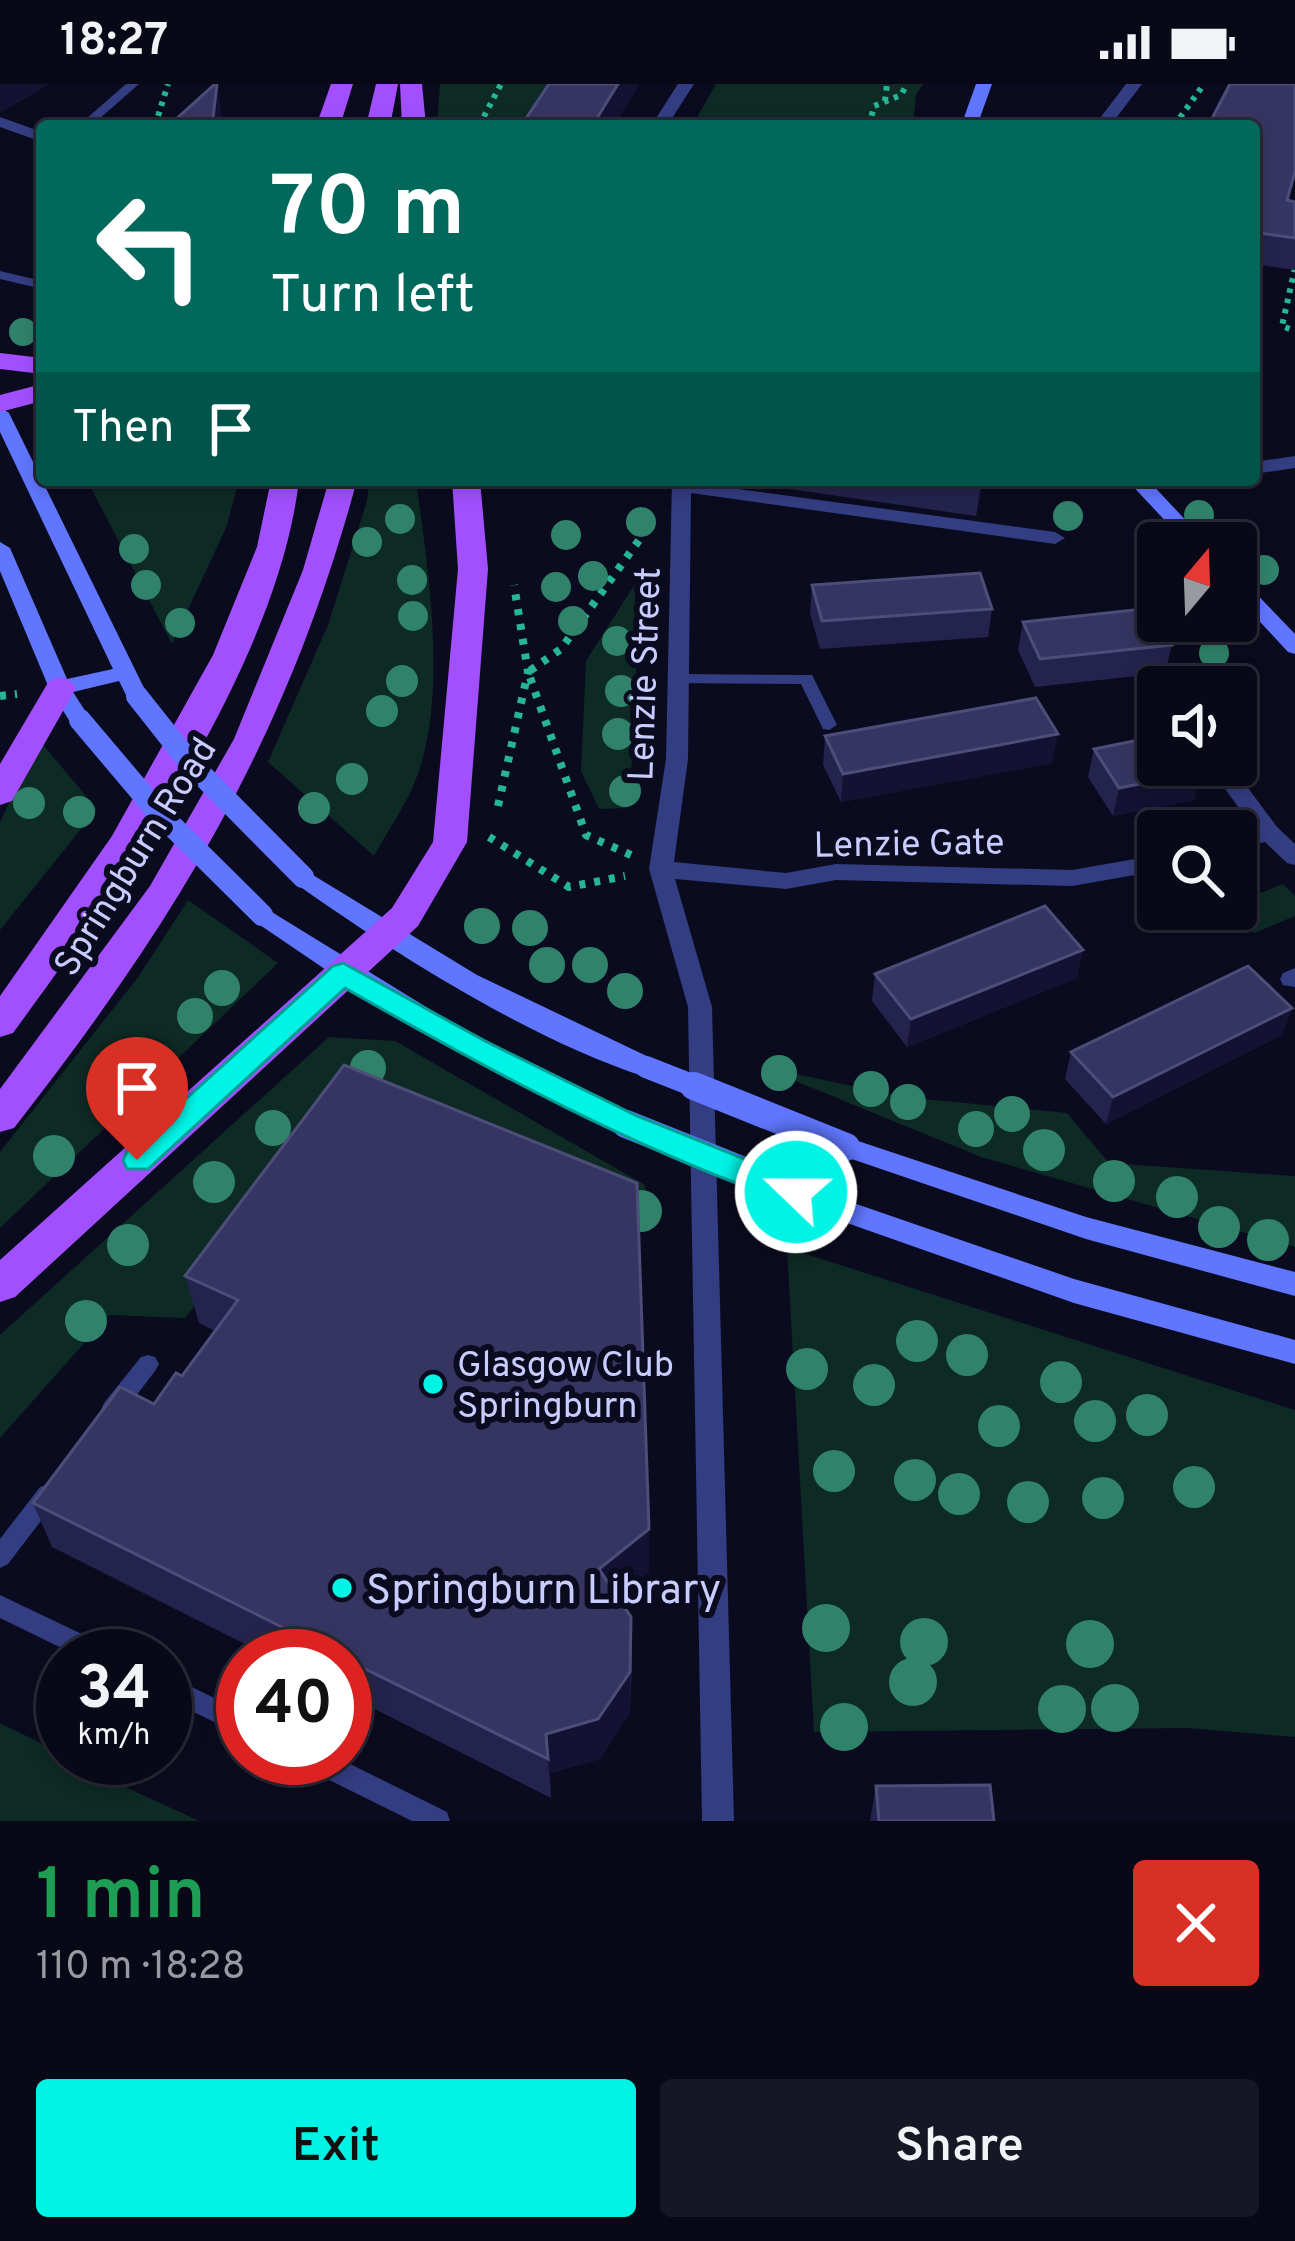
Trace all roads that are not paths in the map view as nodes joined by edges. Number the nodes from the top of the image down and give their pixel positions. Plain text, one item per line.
1 (134, 84) edge
2 (342, 84) edge
3 (387, 84) edge
4 (411, 84) edge
5 (686, 84) edge
6 (984, 84) edge
7 (1134, 84) edge
8 (91, 120) edge
9 (330, 120) edge
10 (379, 120) edge
11 (414, 120) edge
12 (663, 120) edge
13 (971, 120) edge
14 (1107, 120) edge
15 (0, 122) edge
16 (36, 134) edge
17 (0, 275) edge
18 (36, 284) edge
19 (0, 361) edge
20 (36, 365) edge
21 (36, 394) edge
22 (0, 404) edge
23 (0, 413) edge
24 (1295, 462) edge
25 (1260, 467) edge
26 (284, 486) edge
27 (341, 486) edge
28 (466, 486) edge
29 (682, 486) edge
30 (702, 486) edge
31 (1143, 486) edge
32 (1178, 522) edge
33 (1055, 538) dead end
34 (0, 548) edge
35 (1257, 606) edge
36 (1295, 647) edge
37 (124, 674) junction
38 (678, 679) junction
39 (60, 688) junction
40 (829, 725) dead end
41 (1234, 786) edge
42 (0, 793) edge
43 (1269, 833) junction
44 (1257, 836) edge
45 (1295, 857) edge
46 (1137, 867) edge
47 (661, 869) junction
48 (386, 937) junction
49 (343, 974) junction
50 (0, 1022) edge
51 (0, 1117) edge
52 (1295, 1284) edge
53 (0, 1285) edge
54 (1295, 1352) edge
55 (148, 1364) dead end
56 (94, 1434) edge
57 (67, 1469) edge
58 (0, 1557) edge
59 (0, 1606) edge
60 (47, 1629) edge
61 (366, 1785) edge
62 (438, 1821) edge
63 (718, 1821) edge

1 - 8 lane
2 - 9 main road
3 - 10 main road
4 - 11 main road
5 - 12 street
6 - 13 street
7 - 14 street
15 - 16 street
17 - 18 lane
19 - 20 main road
21 - 22 main road
23 - 37 street
24 - 25 street
26 - 50 main road, Springburn Road
27 - 51 main road, Springburn Road
28 - 48 main road
29 - 38 street, Lenzie Street
30 - 33 street
31 - 32 street
34 - 39 street
35 - 36 street
37 - 39 street
37 - 48 street, bridge
38 - 40 lane
38 - 47 street, Lenzie Street
39 - 42 main road
39 - 49 street, bridge
41 - 43 street
43 - 44 street
43 - 45 street
46 - 47 street, Lenzie Gate
47 - 63 street
48 - 49 main road
48 - 52 street, bridge
49 - 53 main road
49 - 54 street, bridge
55 - 56 lane
57 - 58 lane
59 - 60 lane
61 - 62 lane

